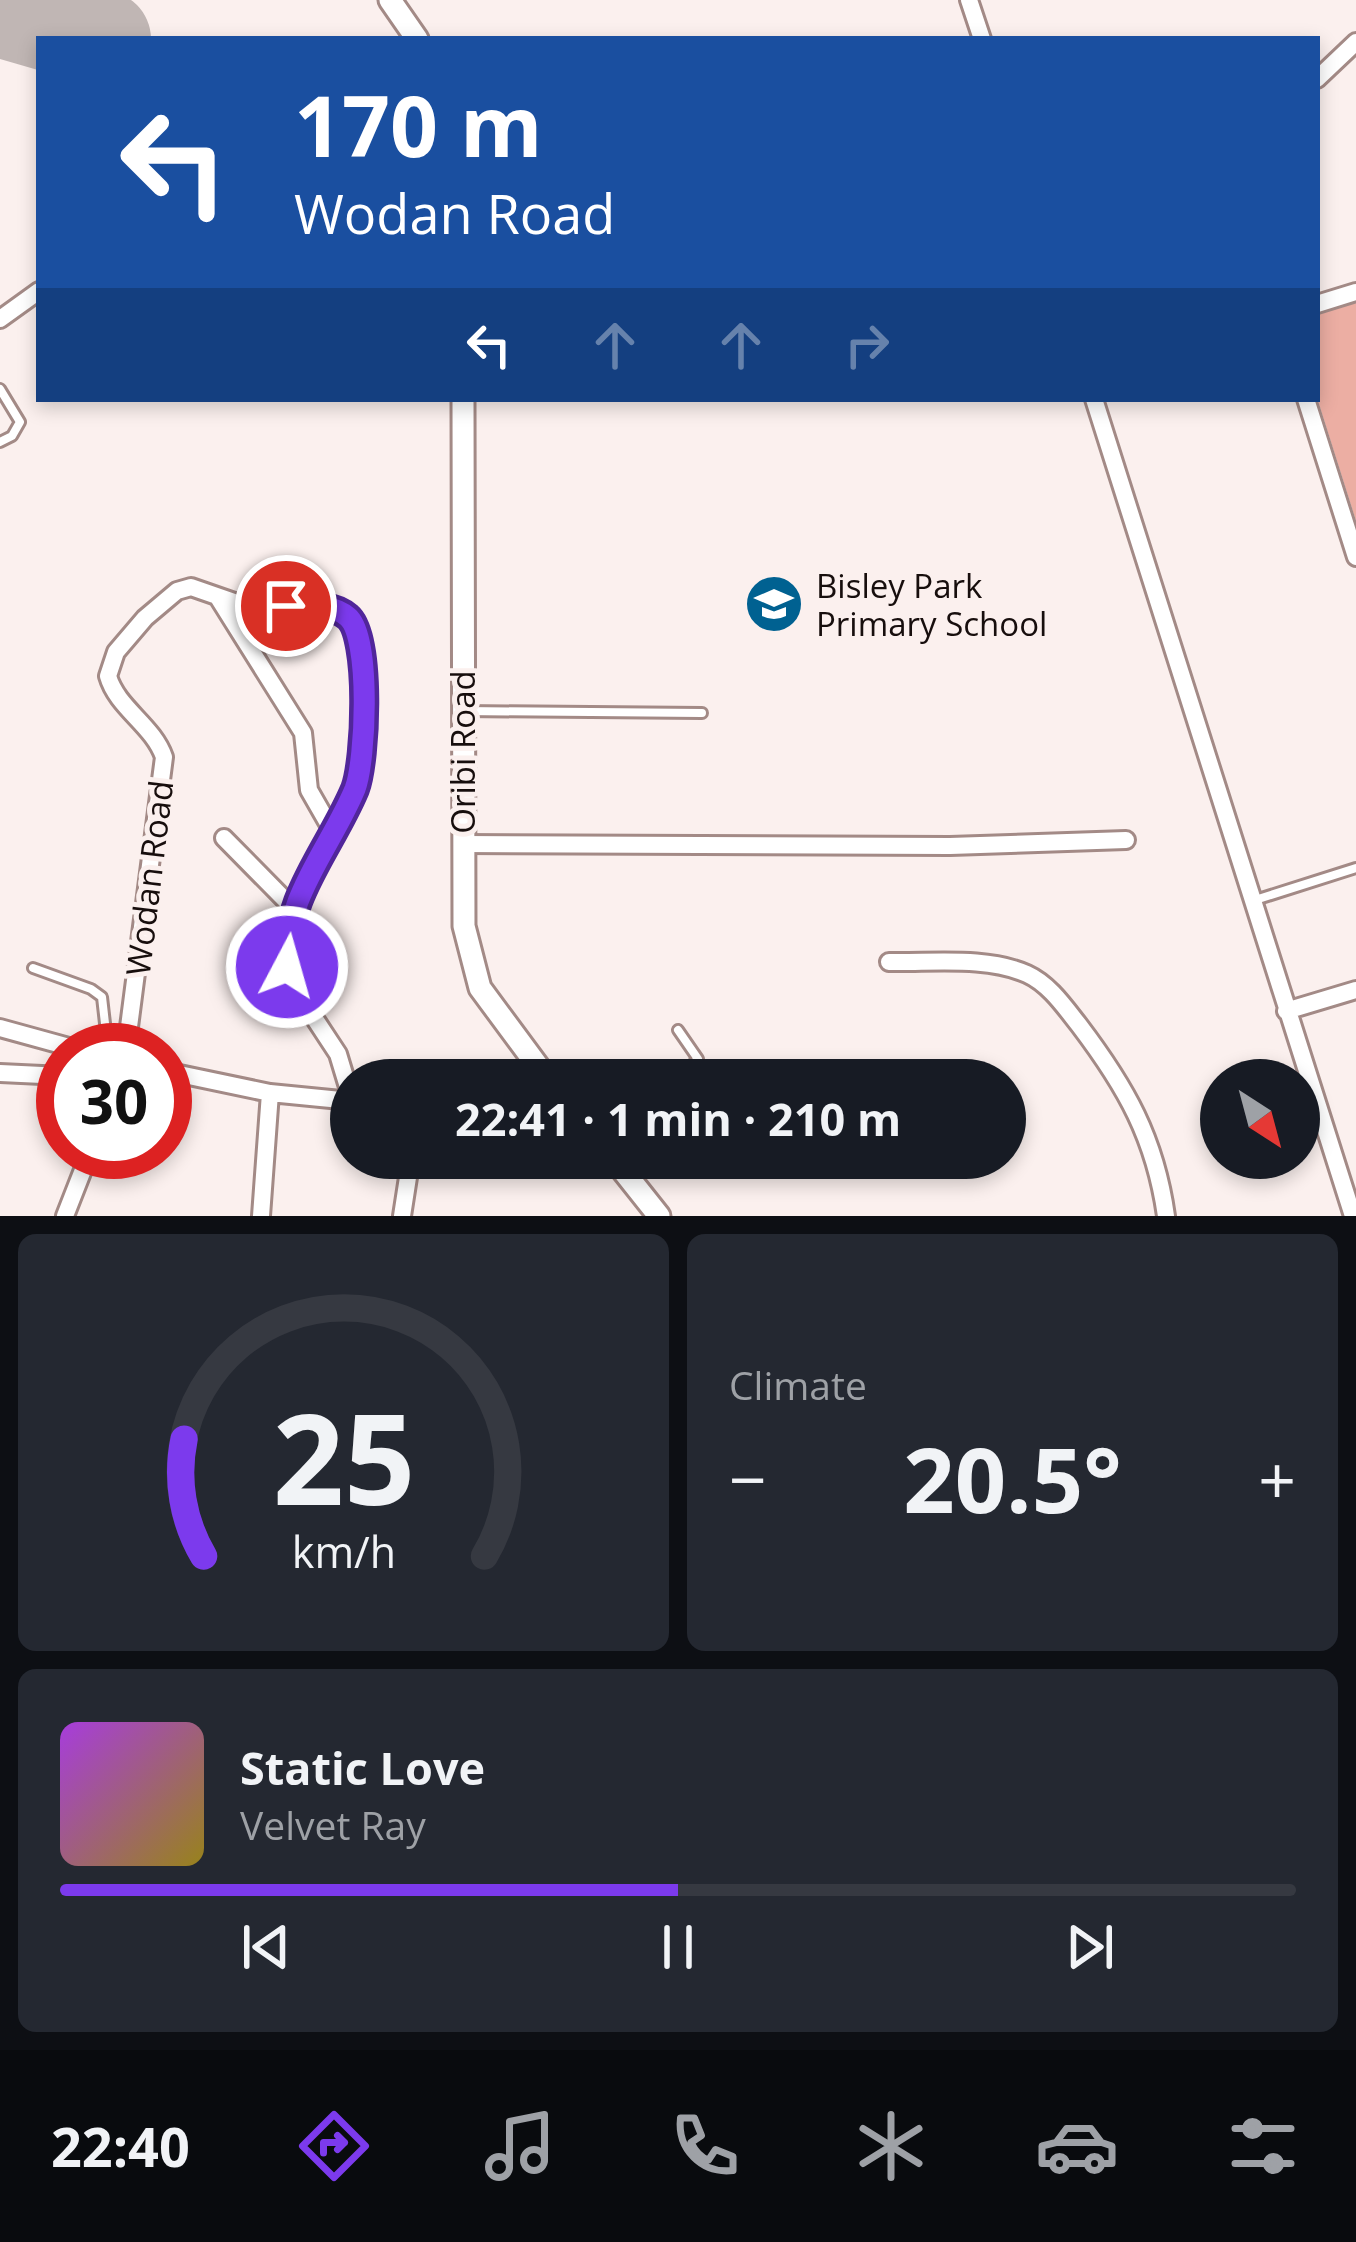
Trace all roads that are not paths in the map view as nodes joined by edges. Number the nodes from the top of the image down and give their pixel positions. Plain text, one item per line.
1 (390, 0) edge
2 (970, 0) edge
3 (415, 36) edge
4 (981, 36) edge
5 (1356, 42) edge
6 (1320, 76) edge
7 (1356, 292) edge
8 (36, 293) edge
9 (1320, 303) edge
10 (0, 319) edge
11 (0, 388) edge
12 (464, 402) edge
13 (1095, 402) edge
14 (1307, 402) edge
15 (0, 442) edge
16 (1356, 556) edge
17 (219, 599) junction
18 (463, 711) junction
19 (702, 713) dead end
20 (333, 832) junction
21 (224, 838) dead end
22 (1126, 840) dead end
23 (461, 844) junction
24 (1356, 868) edge
25 (1251, 901) junction
26 (293, 908) junction
27 (889, 962) dead end
28 (33, 968) dead end
29 (1356, 990) edge
30 (1286, 1011) junction
31 (105, 1023) edge
32 (130, 1023) edge
33 (0, 1028) edge
34 (678, 1030) dead end
35 (36, 1038) edge
36 (339, 1059) edge
37 (532, 1059) edge
38 (698, 1059) edge
39 (0, 1073) edge
40 (36, 1075) edge
41 (192, 1077) edge
42 (271, 1093) junction
43 (330, 1097) edge
44 (79, 1179) edge
45 (408, 1179) edge
46 (630, 1179) edge
47 (64, 1216) edge
48 (261, 1216) edge
49 (402, 1216) edge
50 (659, 1216) edge
51 (1166, 1216) edge
52 (1353, 1216) edge

1 - 3 street
2 - 4 street
5 - 6 street
7 - 9 street
8 - 10 street
11 - 15 lane
12 - 18 street, Oribi Road
13 - 25 street
14 - 16 street
17 - 20 street
17 - 20 street, Wodan Road
17 - 32 street, Wodan Road
18 - 19 lane
18 - 23 street, Oribi Road
20 - 26 street, Wodan Road
21 - 26 street
22 - 23 street
23 - 37 street, Oribi Road
24 - 25 lane
25 - 30 street
26 - 36 street, Wodan Road
27 - 51 street
28 - 31 lane
29 - 30 street
30 - 52 street
33 - 35 street
34 - 38 lane
39 - 40 street
41 - 42 street
42 - 43 street
42 - 48 street
44 - 47 street
45 - 49 street
46 - 50 street

